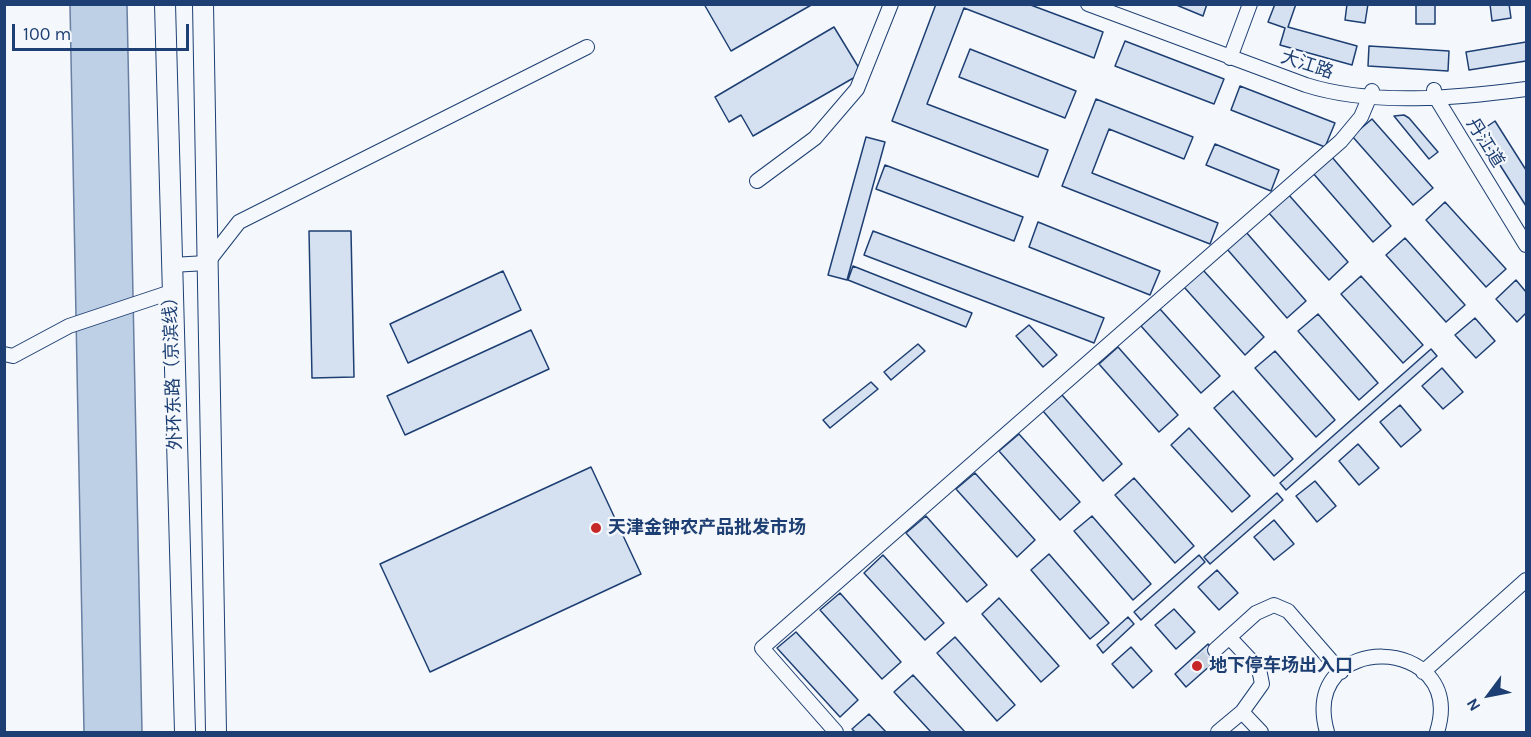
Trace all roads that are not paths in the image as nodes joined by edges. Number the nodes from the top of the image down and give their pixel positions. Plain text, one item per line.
1 (165, 4) edge
2 (203, 4) edge
3 (891, 4) edge
4 (1088, 4) edge
5 (1111, 4) edge
6 (1250, 4) edge
7 (587, 48) dead end
8 (1231, 54) junction
9 (1527, 83) edge
10 (1527, 89) edge
11 (1371, 94) junction
12 (1401, 94) junction
13 (1435, 96) junction
14 (1455, 125) junction
15 (757, 181) dead end
16 (1527, 236) edge
17 (1527, 245) edge
18 (207, 263) junction
19 (171, 265) junction
20 (171, 292) junction
21 (4, 354) edge
22 (1527, 580) edge
23 (1229, 637) junction
24 (1215, 650) tunnel mouth
25 (1341, 672) junction
26 (1423, 672) junction
27 (1242, 711) junction
28 (185, 732) edge
29 (216, 732) edge
30 (836, 732) edge
31 (1218, 732) edge
32 (1261, 732) edge
33 (1327, 732) edge
34 (1437, 732) edge

1 - 19 highway, 外环东路（京滨线）
2 - 18 highway, 外环东路（京滨线）
3 - 15 street
4 - 8 street, 大江路
5 - 8 street, 大江路
6 - 8 street
7 - 18 street
8 - 11 street, 大江路
9 - 13 street, 大江路
10 - 13 street, 大江路
11 - 12 street, 大江路
11 - 30 street
12 - 13 street, 大江路
12 - 14 street
13 - 14 street
14 - 16 street, 丹江道
14 - 17 street, 丹江道
18 - 19 street
18 - 29 highway, 外环东路（京滨线）
19 - 20 highway, 外环东路（京滨线）
20 - 21 street
20 - 28 highway, 外环东路（京滨线）
22 - 26 street
23 - 24 street
23 - 25 street
23 - 27 street
25 - 26 street
25 - 33 street
26 - 34 street
27 - 31 street
27 - 32 street

